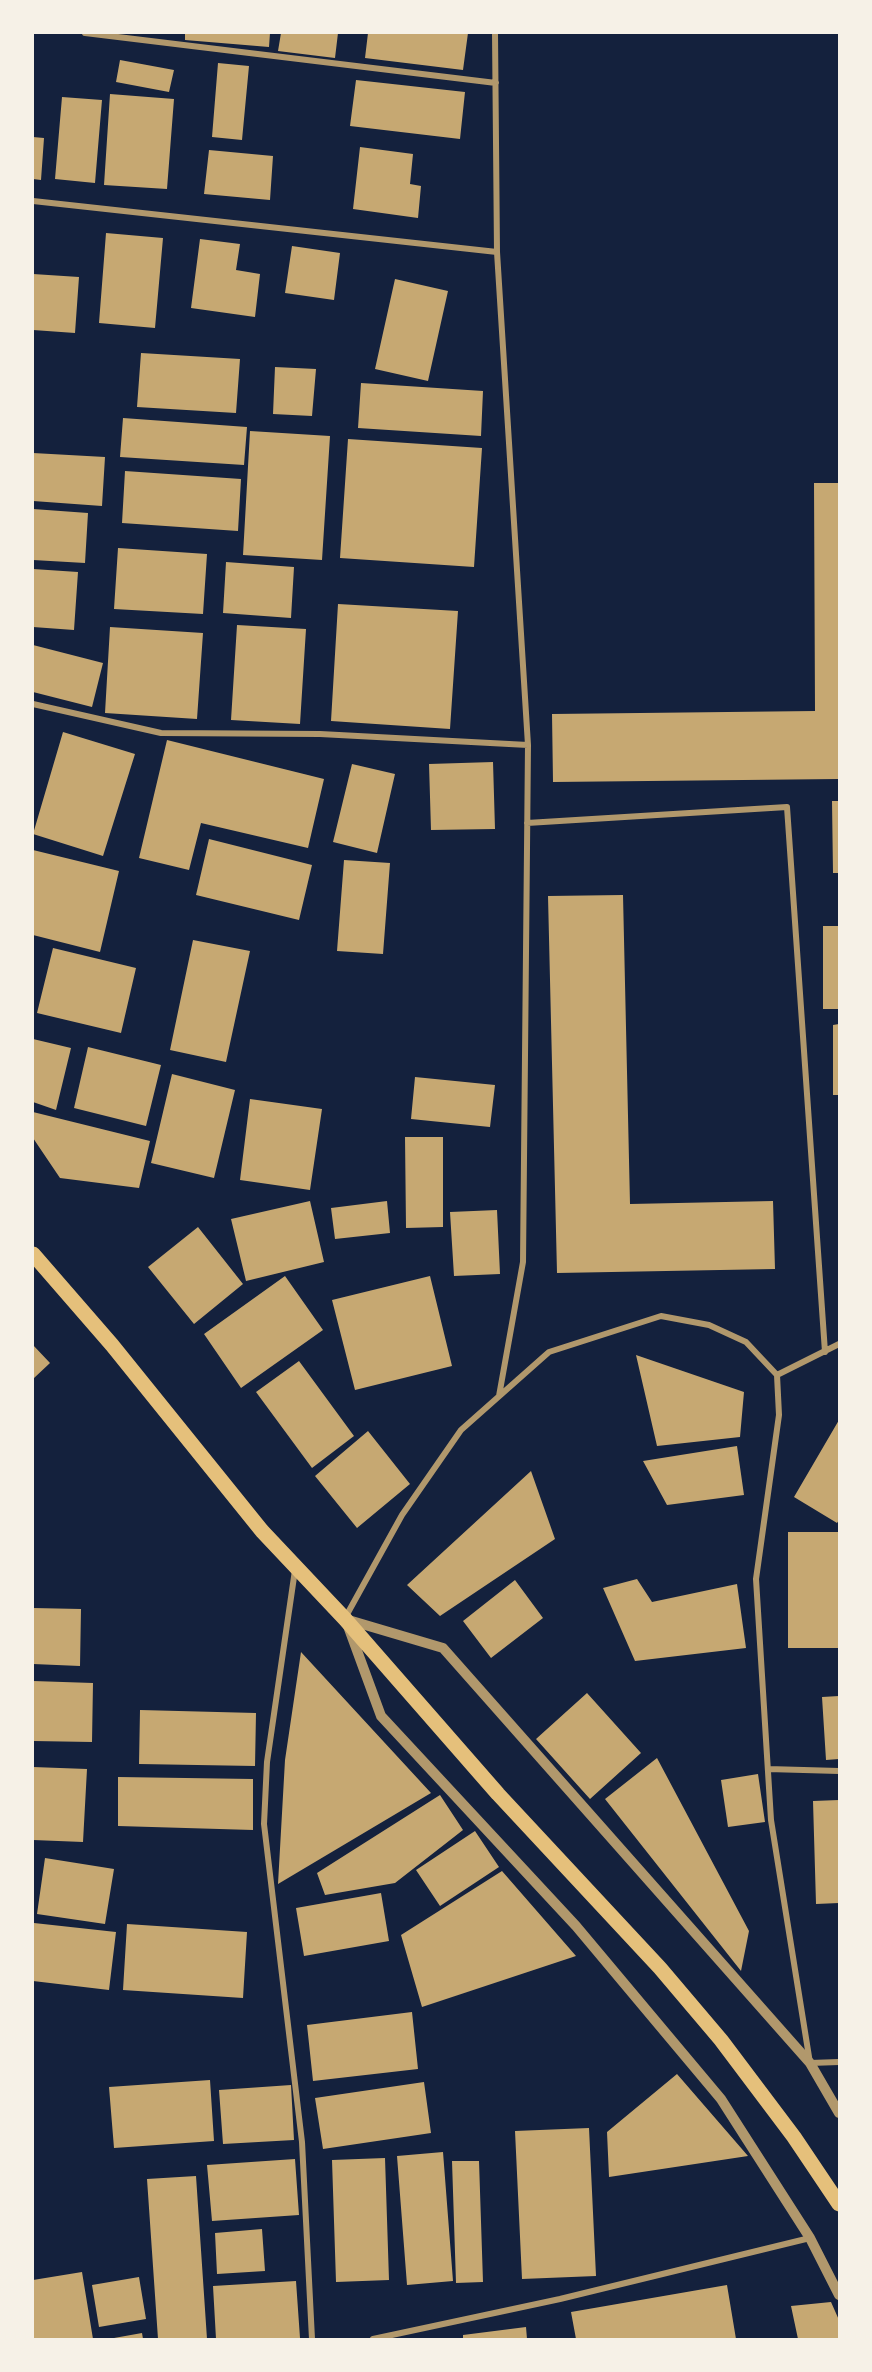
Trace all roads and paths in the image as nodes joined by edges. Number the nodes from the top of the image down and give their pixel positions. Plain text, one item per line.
1 (85, 33) edge
2 (495, 33) edge
3 (496, 83) junction
4 (33, 201) edge
5 (497, 252) junction
6 (33, 704) edge
7 (528, 745) junction
8 (527, 823) junction
9 (33, 1254) edge
10 (839, 1344) edge
11 (825, 1352) junction
12 (777, 1376) junction
13 (499, 1396) junction
14 (296, 1568) junction
15 (345, 1618) junction
16 (768, 1769) junction
17 (839, 1771) edge
18 (839, 2062) edge
19 (810, 2063) junction
20 (839, 2113) edge
21 (839, 2204) edge
22 (810, 2238) junction
23 (839, 2295) edge
24 (312, 2339) edge
25 (373, 2339) edge

1 - 3 street
2 - 3 street
3 - 5 street
4 - 5 street
5 - 7 street
6 - 7 street
7 - 8 street
8 - 11 street
8 - 13 street
9 - 14 main road
10 - 11 street
11 - 12 street
12 - 13 street
12 - 16 street
13 - 15 street
14 - 15 main road
14 - 24 street
15 - 19 street
15 - 21 main road
15 - 22 street
16 - 17 street
16 - 19 street
18 - 19 street
19 - 20 street
22 - 23 street
22 - 25 street

